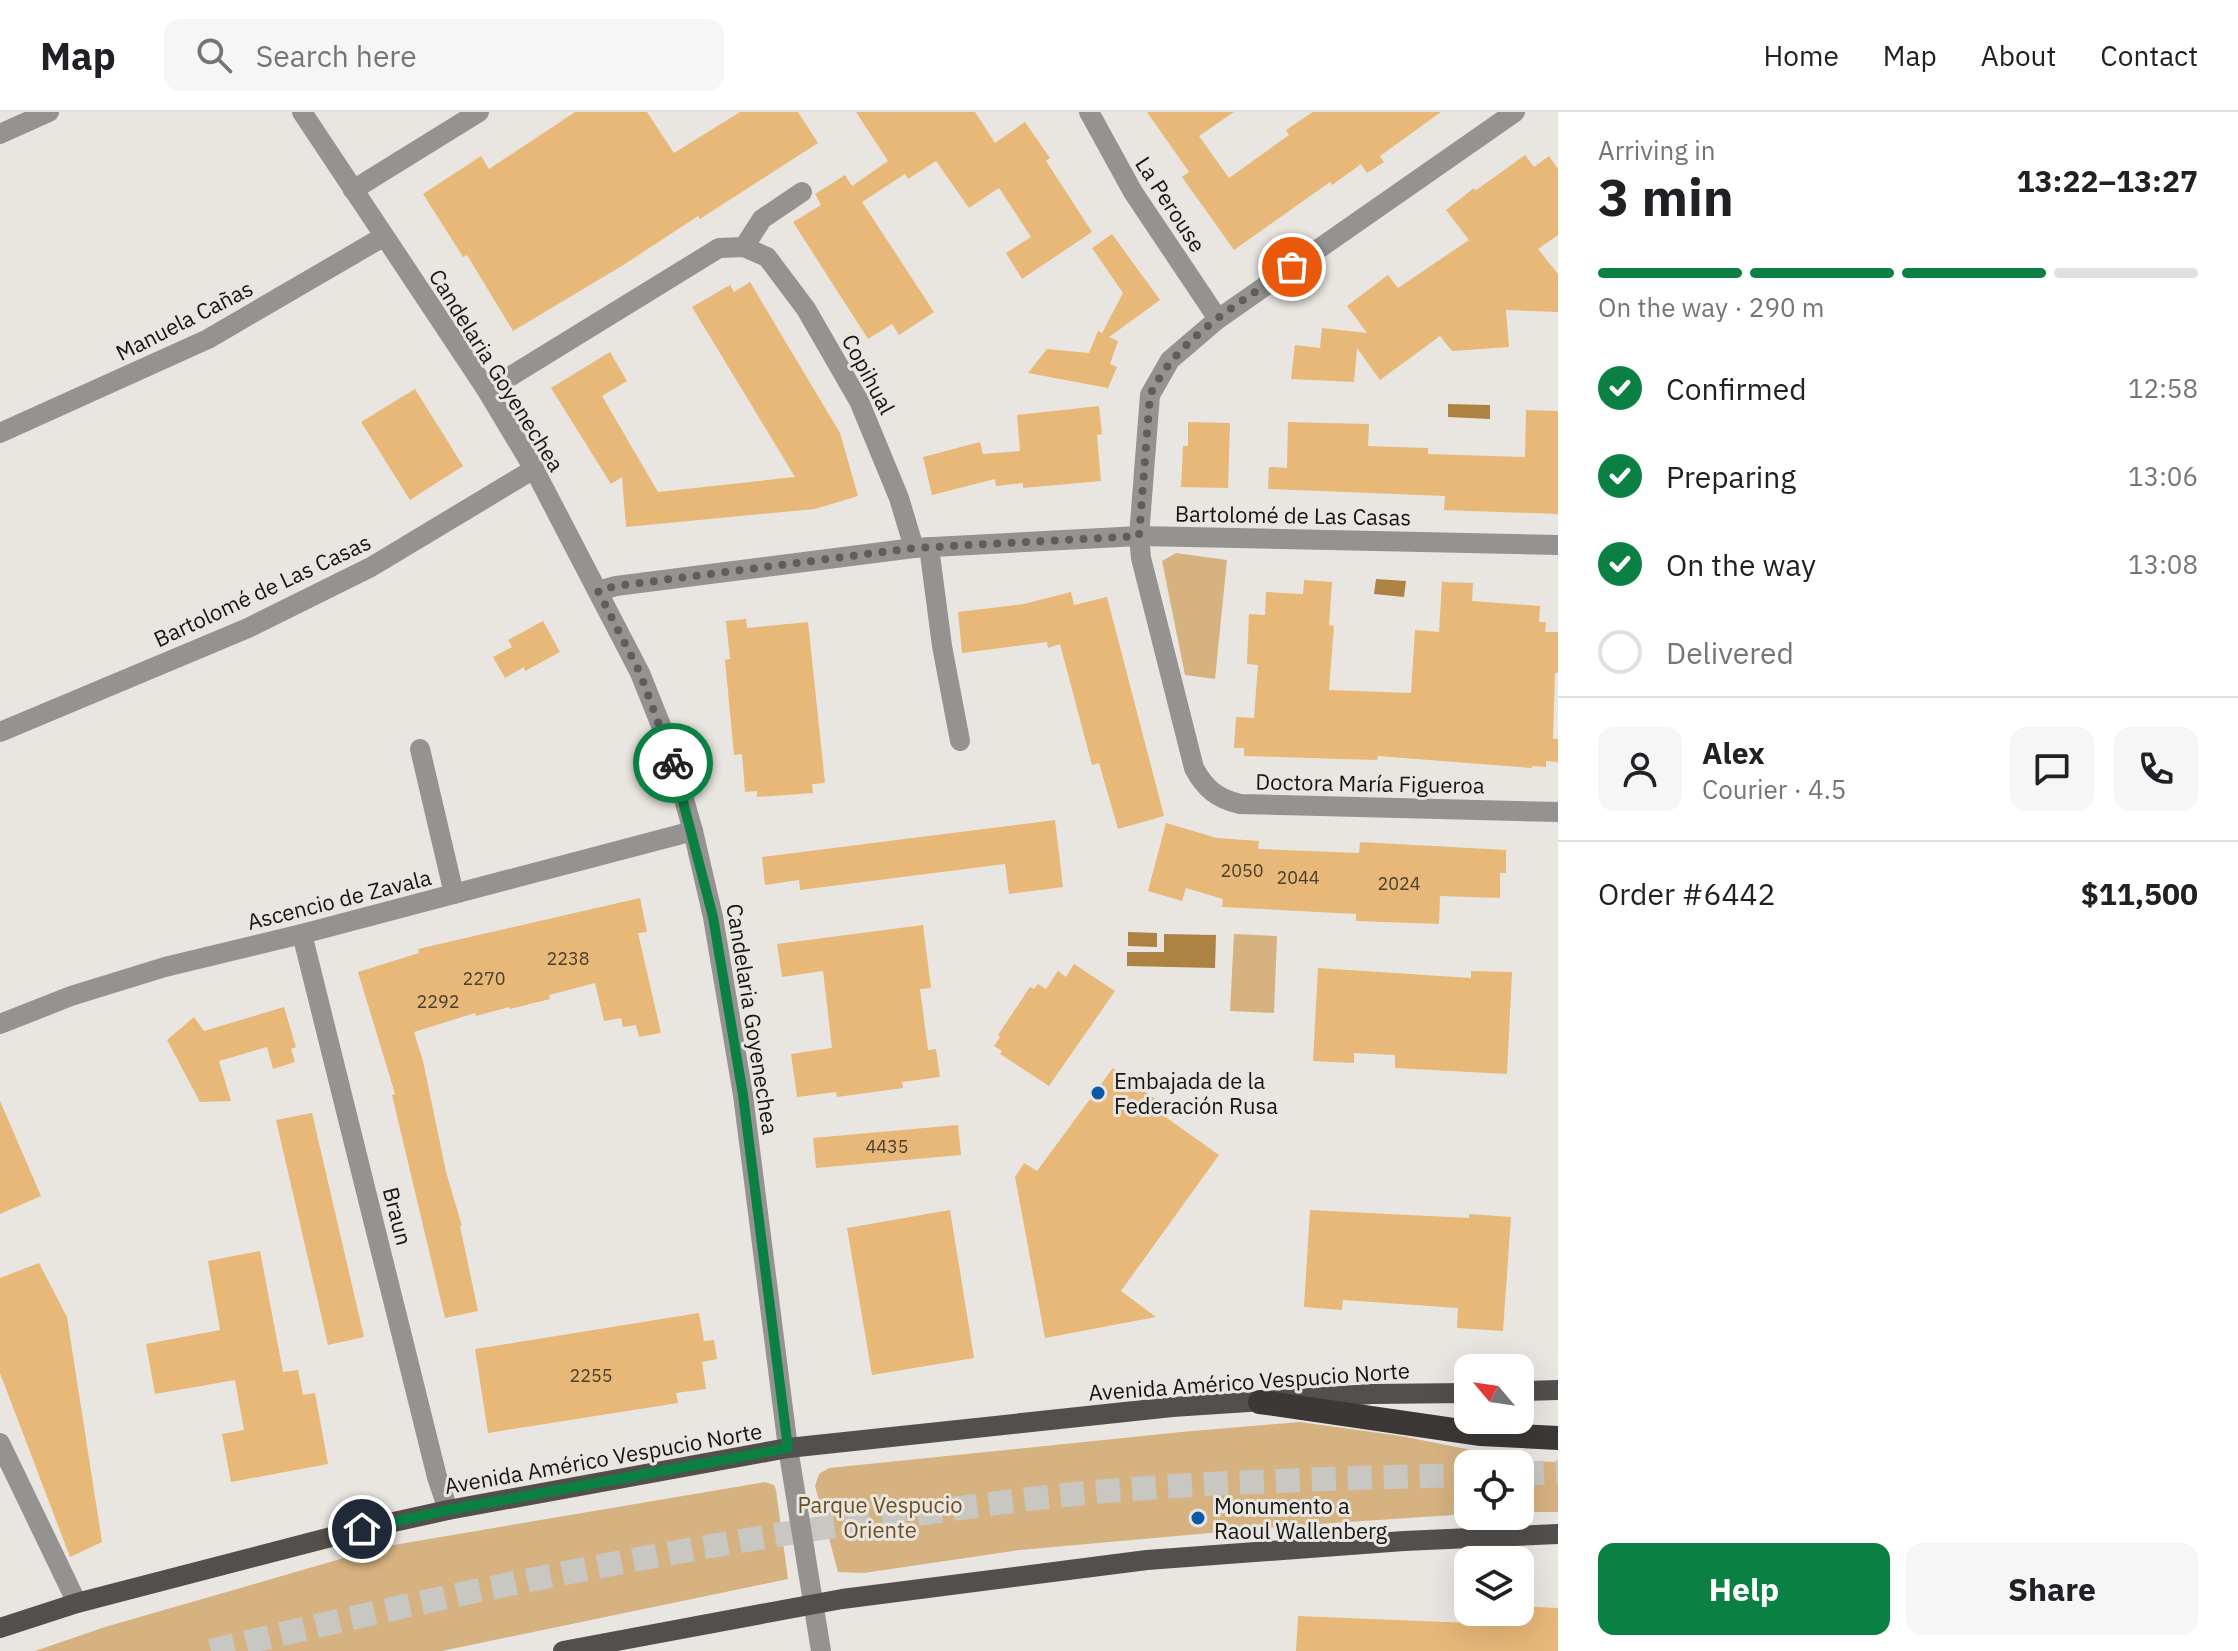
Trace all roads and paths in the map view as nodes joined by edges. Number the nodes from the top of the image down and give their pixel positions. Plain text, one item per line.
1 (49, 112) edge
2 (302, 112) edge
3 (479, 112) edge
4 (1089, 112) edge
5 (1515, 112) edge
6 (0, 134) edge
7 (353, 190) junction
8 (802, 192) dead end
9 (383, 237) junction
10 (744, 247) junction
11 (1218, 319) junction
12 (486, 389) junction
13 (0, 433) edge
14 (534, 469) junction
15 (1139, 536) junction
16 (1558, 545) edge
17 (922, 548) junction
18 (598, 591) junction
19 (0, 732) edge
20 (960, 741) dead end
21 (420, 749) dead end
22 (1558, 812) edge
23 (693, 831) junction
24 (454, 894) junction
25 (302, 934) junction
26 (0, 1024) edge
27 (1558, 1390) edge
28 (1534, 1391) edge
29 (1454, 1393) edge
30 (1260, 1402) junction
31 (1558, 1438) edge
32 (0, 1443) edge
33 (788, 1448) junction
34 (448, 1510) junction
35 (1558, 1534) edge
36 (77, 1603) junction
37 (812, 1604) junction
38 (0, 1628) edge
39 (563, 1651) edge
40 (821, 1651) edge

1 - 6 street
2 - 7 street, Candelaria Goyenechea
3 - 7 street
4 - 11 street, La Perouse
5 - 11 street, Doctora María Figueroa
7 - 9 street, Candelaria Goyenechea
8 - 10 street
9 - 12 street, Candelaria Goyenechea
9 - 13 street, Manuela Cañas
10 - 12 street
10 - 17 street, Copihual
11 - 15 street, Doctora María Figueroa
12 - 14 street, Candelaria Goyenechea
14 - 18 street, Candelaria Goyenechea
14 - 19 street, Bartolomé de Las Casas
15 - 16 street, Bartolomé de Las Casas
15 - 17 street, Bartolomé de Las Casas
15 - 22 street, Doctora María Figueroa
17 - 18 street, Bartolomé de Las Casas
17 - 20 street, Copihual
18 - 23 street, Candelaria Goyenechea
21 - 24 street
23 - 24 street, Ascencio de Zavala
23 - 33 street, Candelaria Goyenechea
24 - 25 street, Ascencio de Zavala
25 - 26 street, Ascencio de Zavala
25 - 34 street, Braun
27 - 28 main road
29 - 30 main road, Avenida Américo Vespucio Norte
30 - 31 highway
30 - 33 main road, Avenida Américo Vespucio Norte
32 - 36 street
33 - 34 main road, Avenida Américo Vespucio Norte
33 - 37 street, Candelaria Goyenechea
34 - 36 main road, Avenida Américo Vespucio Norte
35 - 37 main road
36 - 38 main road, Avenida Américo Vespucio Norte
37 - 39 main road
37 - 40 street, Candelaria Goyenechea

